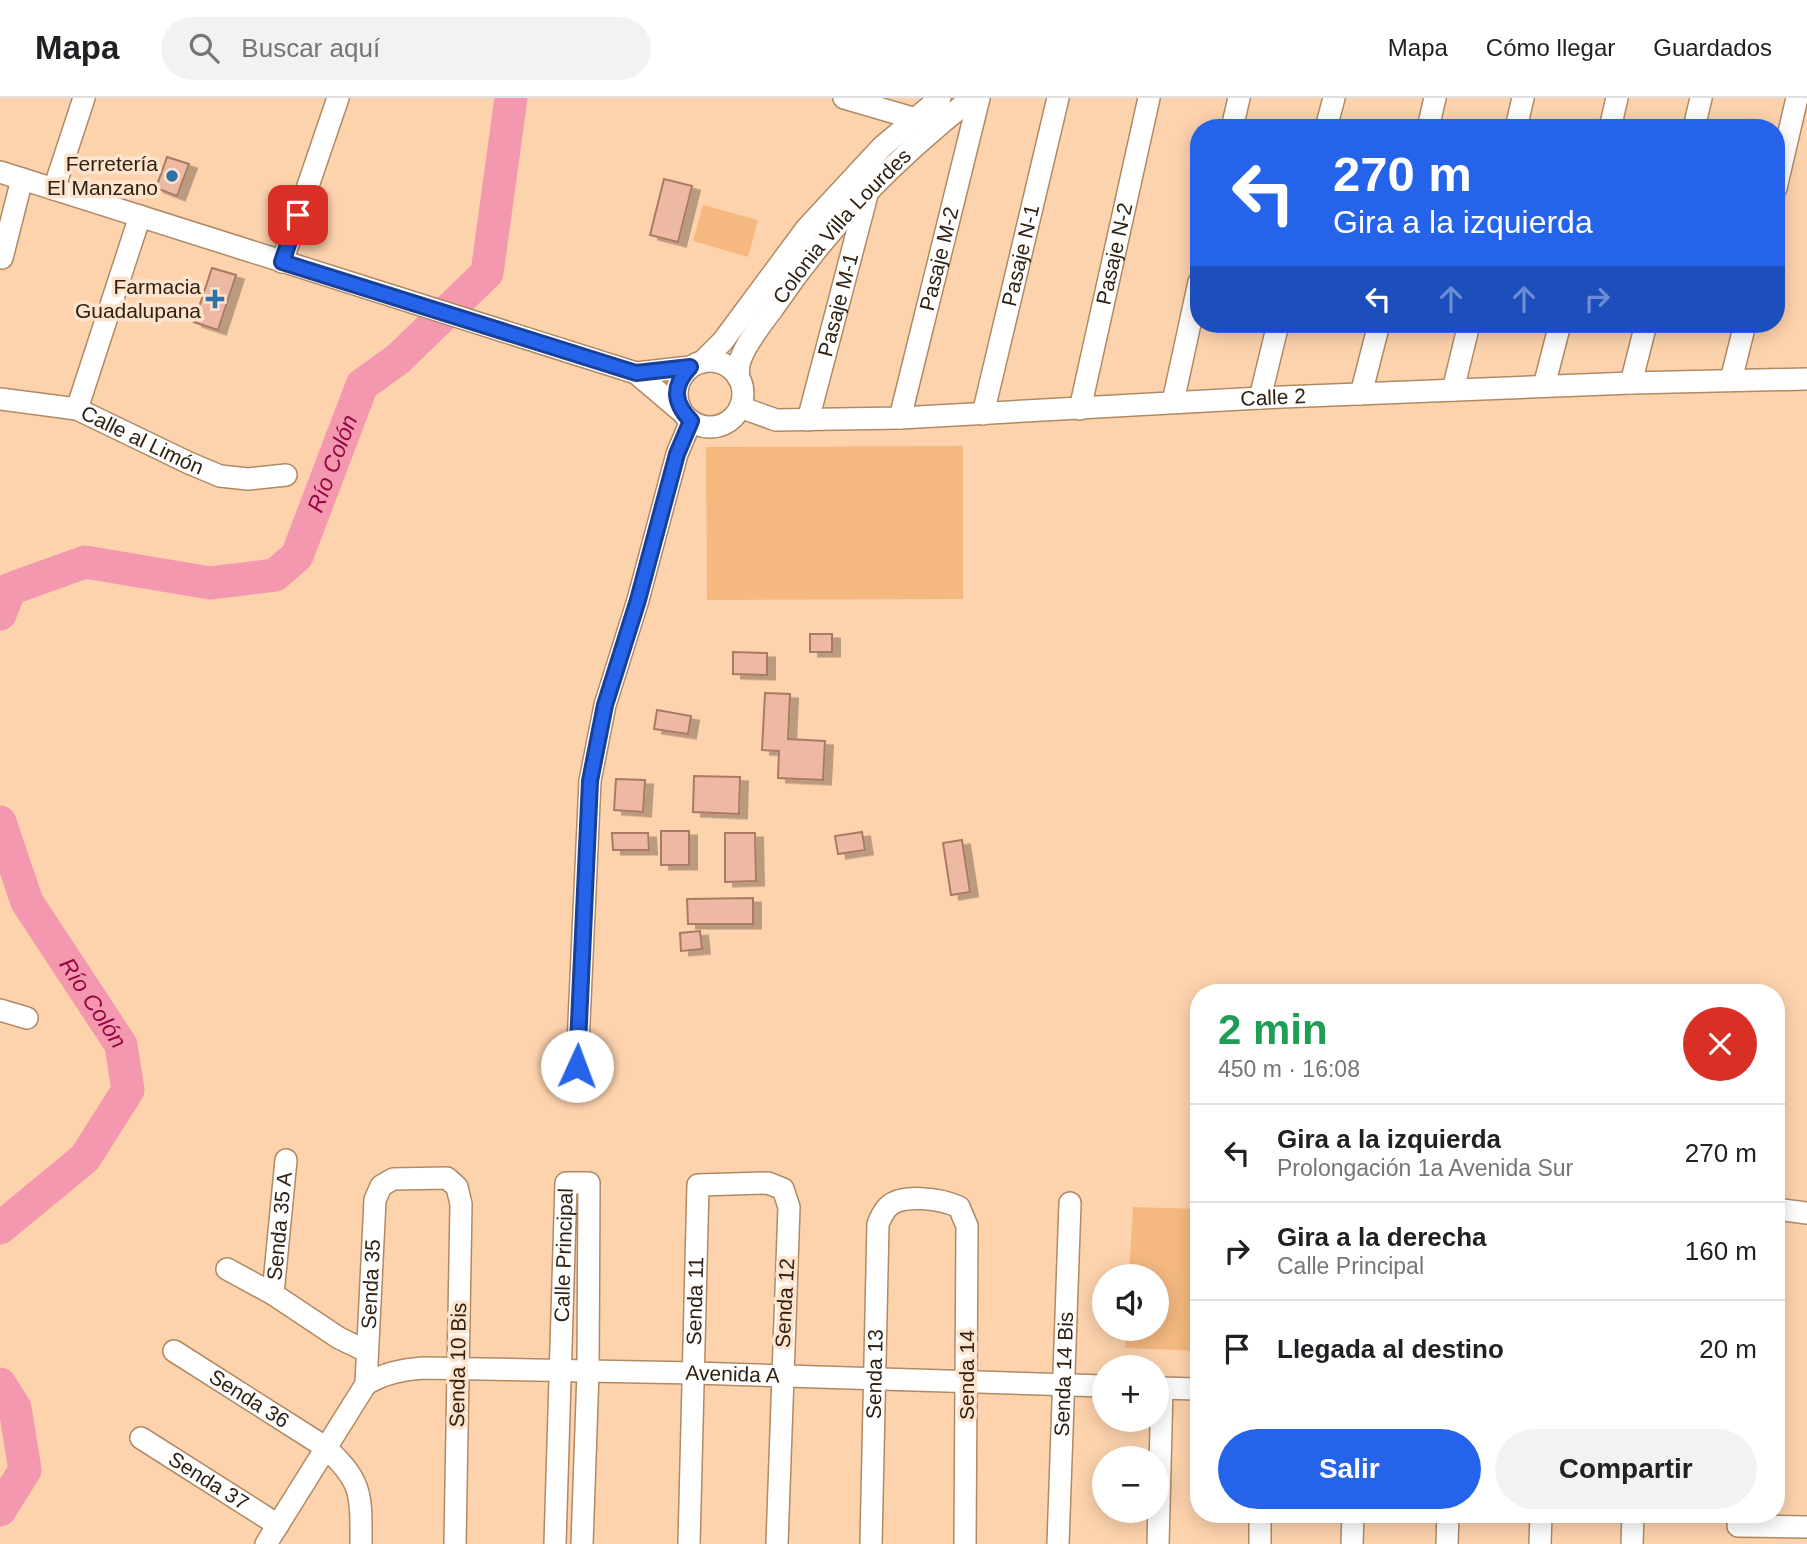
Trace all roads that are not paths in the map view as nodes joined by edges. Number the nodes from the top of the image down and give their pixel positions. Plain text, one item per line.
1 (83, 98) edge
2 (338, 98) edge
3 (844, 98) edge
4 (940, 98) edge
5 (972, 98) edge
6 (979, 98) edge
7 (1058, 98) edge
8 (1149, 98) edge
9 (1239, 98) edge
10 (1334, 98) edge
11 (1435, 98) edge
12 (1523, 98) edge
13 (1701, 98) edge
14 (867, 101) edge
15 (1797, 101) edge
16 (1616, 102) edge
17 (916, 119) junction
18 (1234, 119) edge
19 (1328, 119) edge
20 (1430, 119) edge
21 (1518, 119) edge
22 (1611, 119) edge
23 (1696, 119) edge
24 (1785, 151) edge
25 (0, 172) edge
26 (22, 178) junction
27 (869, 188) junction
28 (54, 189) junction
29 (140, 216) junction
30 (2, 257) dead end
31 (282, 262) junction
32 (1190, 324) edge
33 (1276, 333) edge
34 (1377, 333) edge
35 (1467, 333) edge
36 (1558, 333) edge
37 (1644, 333) edge
38 (1743, 333) edge
39 (696, 364) junction
40 (636, 373) junction
41 (738, 377) junction
42 (1807, 379) edge
43 (1731, 380) junction
44 (1631, 383) junction
45 (1544, 386) junction
46 (1453, 390) junction
47 (1361, 394) junction
48 (1259, 398) junction
49 (0, 399) edge
50 (1173, 402) junction
51 (740, 407) junction
52 (77, 409) junction
53 (1080, 409) junction
54 (982, 414) junction
55 (686, 416) junction
56 (900, 418) junction
57 (808, 420) junction
58 (286, 475) dead end
59 (0, 1010) edge
60 (27, 1018) dead end
61 (577, 1066) dead end
62 (286, 1160) dead end
63 (457, 1187) joint
64 (783, 1189) joint
65 (1070, 1203) dead end
66 (959, 1207) joint
67 (1785, 1210) edge
68 (1807, 1213) edge
69 (227, 1269) dead end
70 (274, 1294) junction
71 (366, 1350) junction
72 (174, 1352) dead end
73 (456, 1370) junction
74 (561, 1372) junction
75 (588, 1372) junction
76 (694, 1373) junction
77 (782, 1377) junction
78 (874, 1379) junction
79 (967, 1381) junction
80 (366, 1384) junction
81 (1062, 1384) junction
82 (1092, 1385) edge
83 (1169, 1388) edge
84 (1190, 1389) edge
85 (1159, 1432) edge
86 (141, 1438) dead end
87 (325, 1447) junction
88 (1260, 1523) edge
89 (1353, 1523) edge
90 (1448, 1523) edge
91 (1541, 1523) edge
92 (1633, 1523) edge
93 (278, 1525) junction
94 (1807, 1527) edge
95 (1738, 1528) edge
96 (266, 1544) edge
97 (361, 1544) edge
98 (455, 1544) edge
99 (555, 1544) edge
100 (582, 1544) edge
101 (689, 1544) edge
102 (777, 1544) edge
103 (871, 1544) edge
104 (965, 1544) edge
105 (1058, 1544) edge
106 (1158, 1544) edge
107 (1259, 1544) edge
108 (1352, 1544) edge
109 (1447, 1544) edge
110 (1540, 1544) edge
111 (1632, 1544) edge

1 - 28 street
2 - 31 street
3 - 14 street
4 - 17 street, Colonia Villa Lourdes
5 - 27 street, Colonia Villa Lourdes
6 - 56 street, Pasaje M-2
7 - 54 street, Pasaje N-1
8 - 53 street, Pasaje N-2
9 - 18 street
10 - 19 street
11 - 20 street
12 - 21 street
13 - 23 street
14 - 17 street
15 - 24 street
16 - 22 street
17 - 39 street, Colonia Villa Lourdes
25 - 26 street
26 - 28 street
26 - 30 street
27 - 41 street, Colonia Villa Lourdes
27 - 57 street, Pasaje M-1
28 - 29 street
29 - 31 street
29 - 52 street
31 - 40 street
32 - 50 street
33 - 48 street
34 - 47 street
35 - 46 street
36 - 45 street
37 - 44 street
38 - 43 street
39 - 40 street
39 - 41 street
39 - 55 street
40 - 55 street
41 - 51 street
42 - 43 street, Calle 2
43 - 44 street, Calle 2
44 - 45 street, Calle 2
45 - 46 street, Calle 2
46 - 47 street, Calle 2
47 - 48 street, Calle 2
48 - 50 street, Calle 2
49 - 52 street, Calle al Limón
50 - 53 street, Calle 2
51 - 55 street
51 - 57 street, Calle 2
52 - 58 street, Calle al Limón
53 - 54 street, Calle 2
54 - 56 street, Calle 2
55 - 61 street
56 - 57 street, Calle 2
59 - 60 street
62 - 70 street, Senda 35 A
63 - 71 street, Senda 35
63 - 73 street, Senda 10 Bis
64 - 76 street, Senda 11
64 - 77 street, Senda 12
65 - 81 street, Senda 14 Bis
66 - 78 street, Senda 13
66 - 79 street, Senda 14
67 - 68 street
69 - 70 street
70 - 71 street
71 - 80 street, Senda 35
72 - 87 street, Senda 36
73 - 74 street, Avenida A
73 - 80 street, Avenida A
73 - 98 street, Senda 10 Bis
74 - 75 street, Avenida A
74 - 75 street, Calle Principal
74 - 99 street, Calle Principal
75 - 76 street, Avenida A
75 - 100 street, Calle Principal
76 - 77 street, Avenida A
76 - 101 street, Senda 11
77 - 78 street, Avenida A
77 - 102 street, Senda 12
78 - 79 street, Avenida A
78 - 103 street, Senda 13
79 - 81 street, Avenida A
79 - 104 street, Senda 14
80 - 87 street
81 - 82 street, Avenida A
81 - 105 street, Senda 14 Bis
83 - 84 street
85 - 106 street
86 - 93 street, Senda 37
87 - 93 street
87 - 97 street, Senda 36
88 - 107 street
89 - 108 street
90 - 109 street
91 - 110 street
92 - 111 street
93 - 96 street
94 - 95 street

